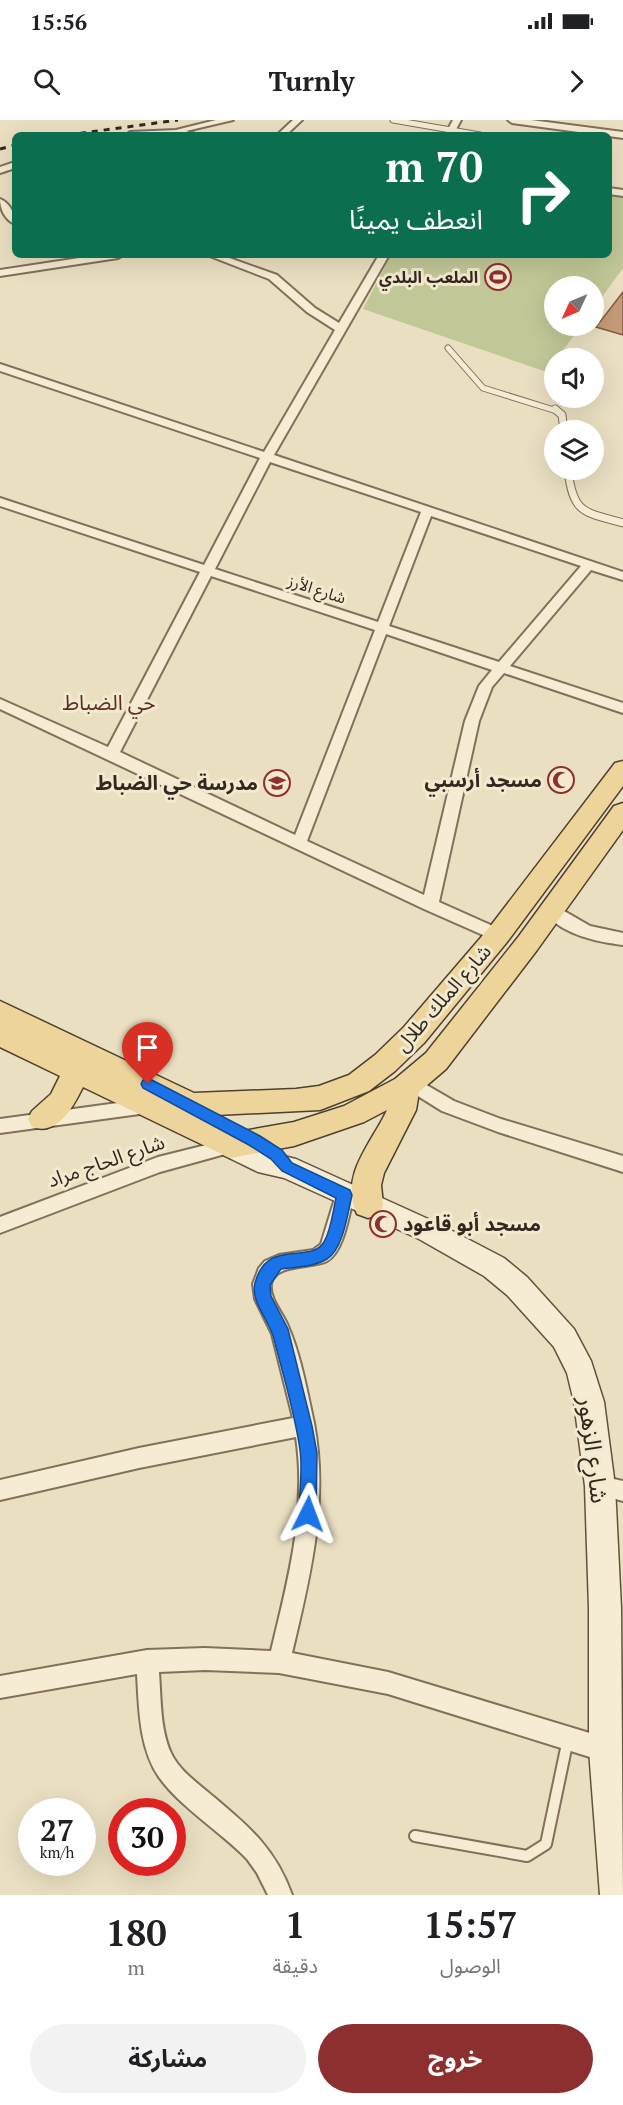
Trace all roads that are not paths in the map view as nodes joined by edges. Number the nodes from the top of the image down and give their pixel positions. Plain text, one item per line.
1 (229, 120) edge
2 (298, 120) edge
3 (393, 120) edge
4 (512, 120) edge
5 (172, 132) edge
6 (284, 132) edge
7 (446, 132) edge
8 (589, 132) edge
9 (0, 202) edge
10 (12, 218) edge
11 (28, 258) edge
12 (99, 258) edge
13 (220, 258) edge
14 (382, 258) edge
15 (34, 268) junction
16 (0, 273) edge
17 (341, 329) junction
18 (448, 348) dead end
19 (0, 367) edge
20 (563, 420) edge
21 (268, 455) junction
22 (569, 480) edge
23 (0, 502) edge
24 (428, 509) junction
25 (623, 524) edge
26 (589, 564) junction
27 (209, 571) junction
28 (623, 576) edge
29 (383, 628) junction
30 (500, 668) junction
31 (0, 704) edge
32 (623, 708) edge
33 (112, 753) junction
34 (623, 769) edge
35 (623, 812) edge
36 (299, 843) junction
37 (430, 905) junction
38 (552, 910) junction
39 (498, 935) junction
40 (623, 939) edge
41 (0, 1012) edge
42 (0, 1034) edge
43 (77, 1072) junction
44 (408, 1085) junction
45 (191, 1105) junction
46 (148, 1106) junction
47 (42, 1119) junction
48 (0, 1126) edge
49 (242, 1143) junction
50 (623, 1164) edge
51 (356, 1200) junction
52 (0, 1225) edge
53 (304, 1426) junction
54 (611, 1488) edge
55 (0, 1490) edge
56 (147, 1661) junction
57 (279, 1662) junction
58 (0, 1687) edge
59 (568, 1738) junction
60 (606, 1750) junction
61 (415, 1836) dead end
62 (280, 1895) edge
63 (618, 1895) edge

1 - 5 street
2 - 6 street
3 - 7 lane
4 - 8 street
9 - 10 street
11 - 15 street
12 - 15 street
13 - 17 street
14 - 17 street
15 - 16 street
17 - 21 street
18 - 20 lane
19 - 21 street
21 - 24 street
21 - 27 street
22 - 25 lane
23 - 27 street, شارع الأرز
24 - 26 street
24 - 29 street
26 - 28 street
26 - 30 street
27 - 29 street, شارع الأرز
27 - 33 street
29 - 30 street, شارع الأرز
29 - 36 street
30 - 32 street, شارع الأرز
30 - 37 street
31 - 33 street
33 - 36 street
34 - 39 main road, شارع الملك طلال
35 - 38 main road, شارع الملك طلال
36 - 37 street
37 - 39 street
38 - 40 street
38 - 44 main road, شارع الملك طلال
39 - 45 main road, شارع الملك طلال
41 - 45 main road, شارع الملك طلال
42 - 43 main road, شارع الملك طلال
43 - 46 main road, شارع الملك طلال
43 - 47 main road
44 - 49 main road, شارع الملك طلال
44 - 50 street
44 - 51 main road
45 - 46 main road, شارع الملك طلال
45 - 49 main road, شارع الملك طلال
46 - 47 street
46 - 49 main road, شارع الملك طلال
47 - 48 street
49 - 51 main road, شارع الزهور
49 - 52 street, شارع الحاج مراد
51 - 53 street
51 - 54 main road, شارع الزهور
53 - 55 street
53 - 57 street
54 - 60 main road, شارع الزهور
56 - 57 street
56 - 58 street
56 - 62 street
57 - 59 street
59 - 60 street
59 - 61 lane
60 - 63 main road, شارع الزهور

